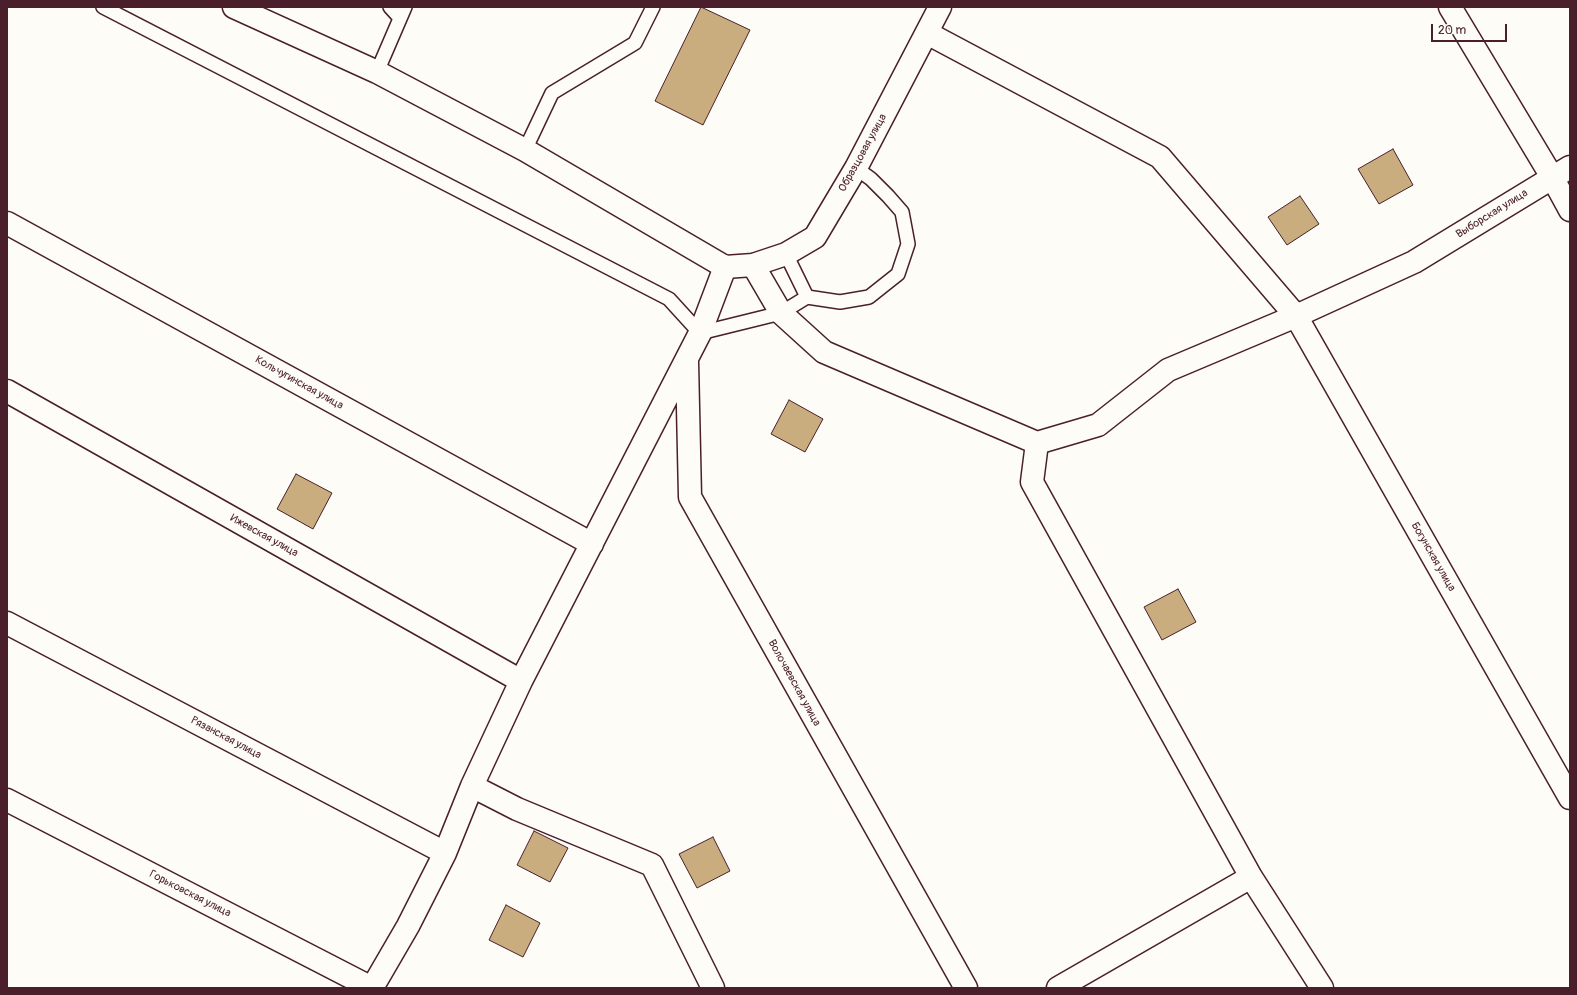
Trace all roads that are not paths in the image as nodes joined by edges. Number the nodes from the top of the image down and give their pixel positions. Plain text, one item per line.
1 (103, 7) edge
2 (234, 7) edge
3 (390, 7) edge
4 (653, 7) edge
5 (940, 7) edge
6 (1450, 7) edge
7 (402, 13) edge
8 (927, 33) junction
9 (377, 72) junction
10 (525, 150) junction
11 (856, 168) junction
12 (1561, 172) edge
13 (1570, 210) edge
14 (7, 223) edge
15 (786, 254) junction
16 (754, 265) junction
17 (725, 267) junction
18 (808, 297) junction
19 (781, 313) junction
20 (1296, 316) junction
21 (700, 333) junction
22 (686, 360) junction
23 (7, 391) edge
24 (1037, 443) junction
25 (592, 544) junction
26 (7, 623) edge
27 (521, 681) junction
28 (472, 786) junction
29 (1570, 798) edge
30 (7, 800) edge
31 (445, 853) junction
32 (1251, 877) junction
33 (372, 988) edge
34 (713, 988) edge
35 (966, 988) edge
36 (1058, 988) edge
37 (1322, 988) edge

1 - 21 lane
2 - 9 street
3 - 7 lane
4 - 10 lane
5 - 8 street, Образцовая улица
6 - 12 street
7 - 9 lane
8 - 11 street, Образцовая улица
8 - 20 street, Богунская улица
9 - 10 street
10 - 17 street
11 - 15 street, Образцовая улица
11 - 18 lane
12 - 13 street
12 - 20 street, Выборская улица
14 - 25 street, Кольчугинская улица
15 - 16 street, Образцовая улица
15 - 18 lane
16 - 17 street, Образцовая улица
16 - 19 street
17 - 21 street
18 - 19 lane
19 - 21 lane
19 - 24 street
20 - 24 street, Выборская улица
20 - 29 street, Богунская улица
21 - 22 street
22 - 25 street
22 - 35 street, Волочаевская улица
23 - 27 street, Ижевская улица
24 - 32 street
25 - 27 street
26 - 31 street, Рязанская улица
27 - 28 street
28 - 31 street
28 - 34 street
30 - 33 street, Горьковская улица
31 - 33 street
32 - 36 street
32 - 37 street

